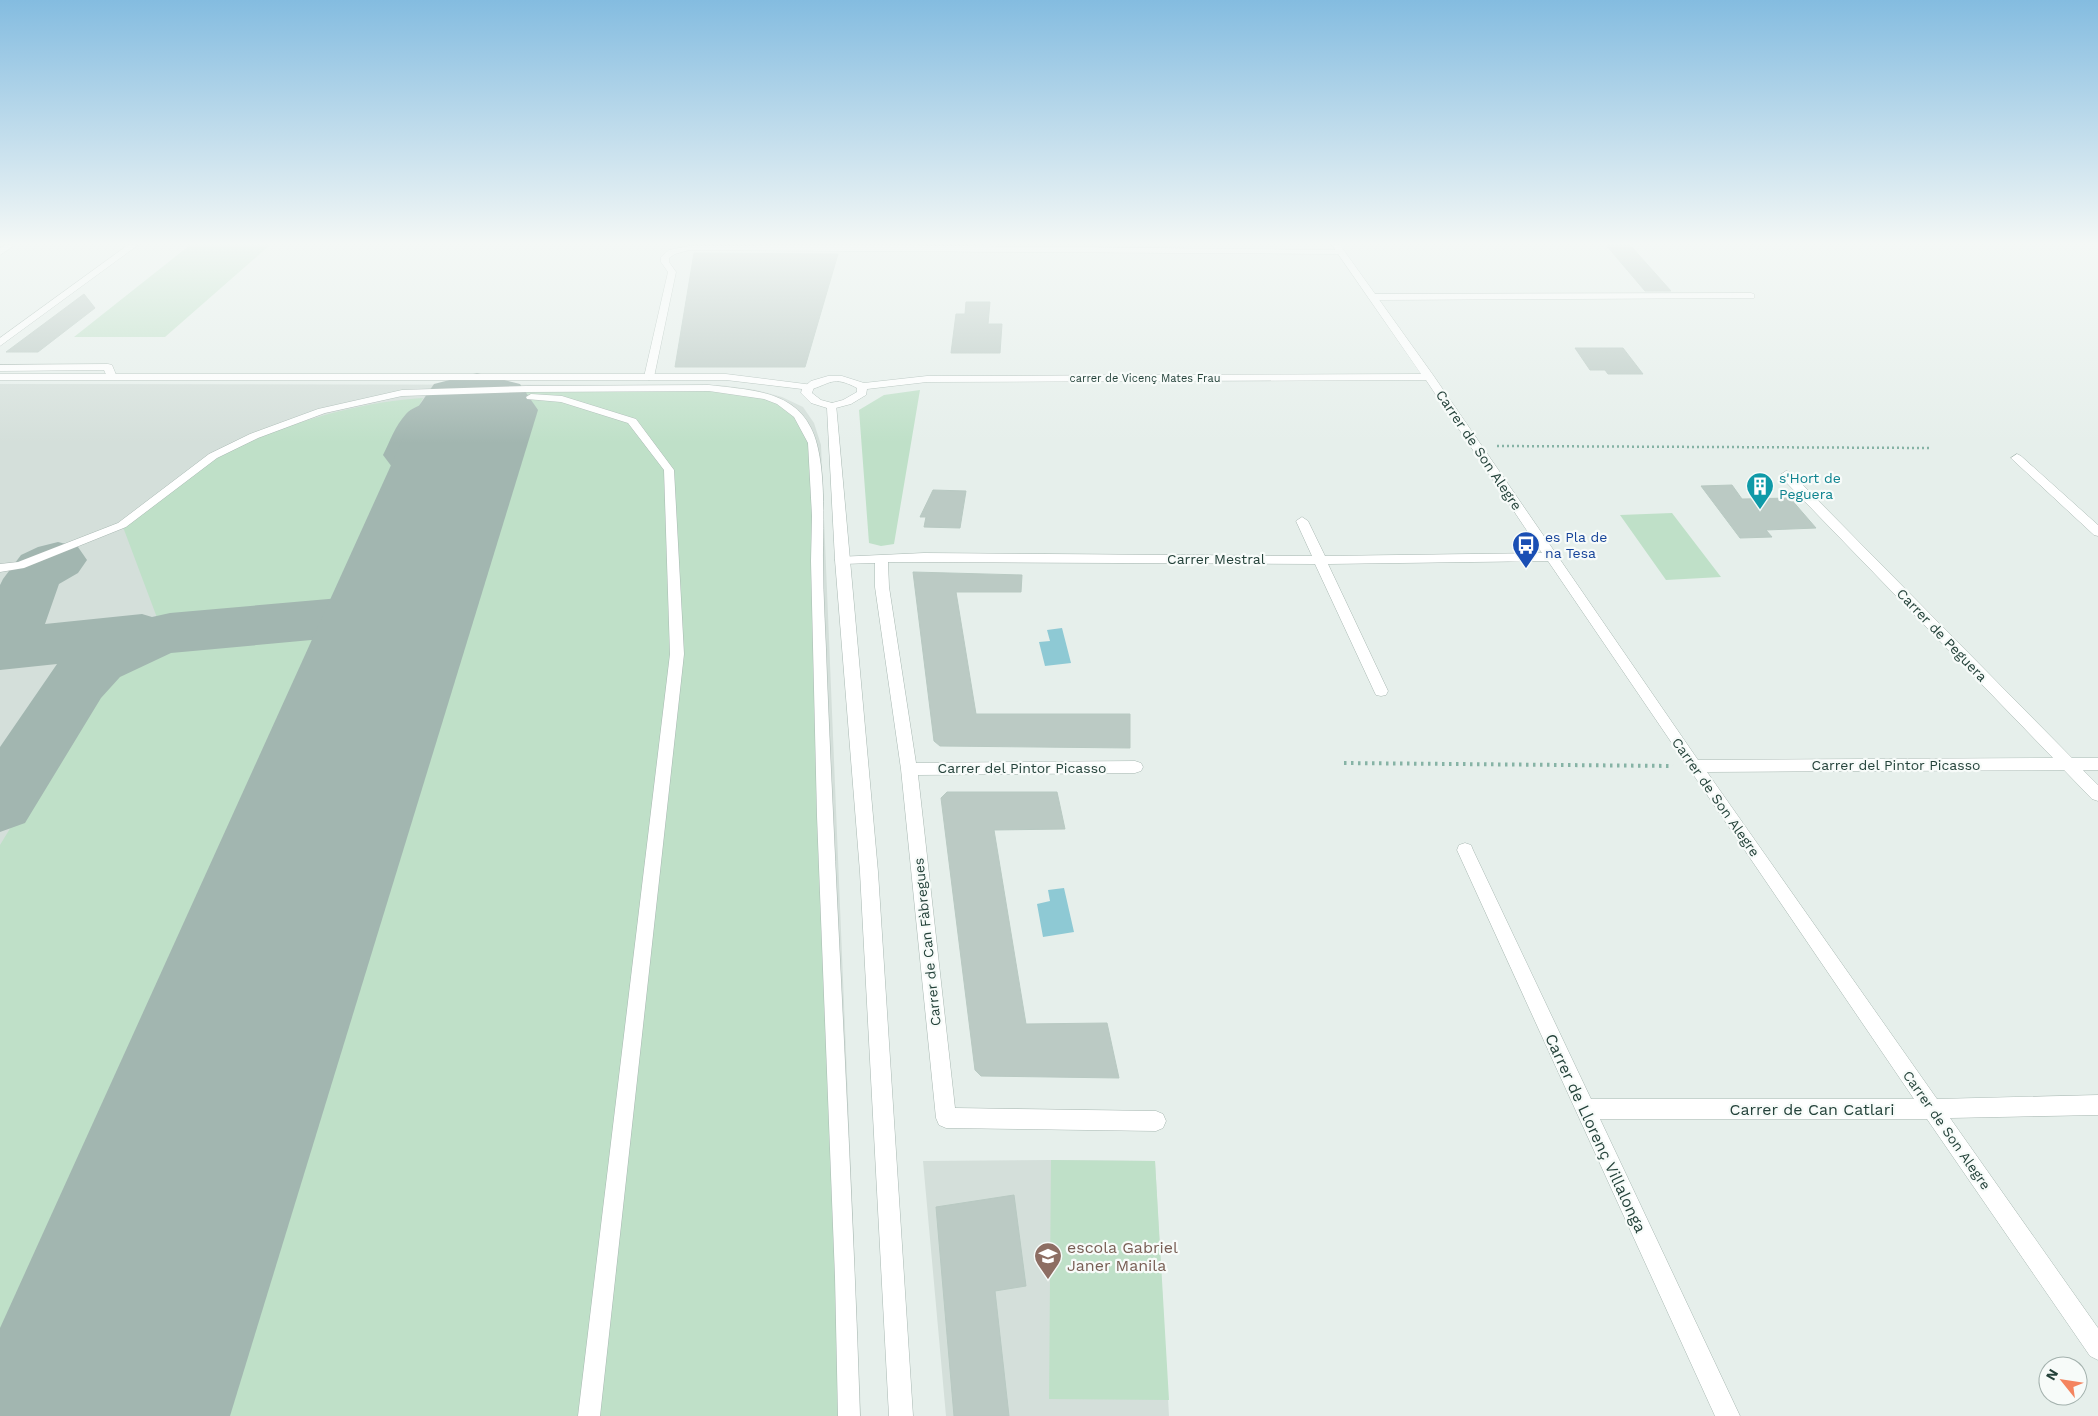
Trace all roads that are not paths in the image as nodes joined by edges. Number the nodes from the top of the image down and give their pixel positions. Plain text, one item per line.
1 (44, 311) edge
2 (662, 311) edge
3 (1383, 311) edge
4 (0, 343) edge
5 (0, 368) edge
6 (110, 372) junction
7 (0, 377) edge
8 (649, 377) junction
9 (1429, 377) junction
10 (862, 386) junction
11 (809, 387) junction
12 (457, 390) junction
13 (832, 406) junction
14 (2018, 458) dead end
15 (1786, 475) dead end
16 (1302, 521) dead end
17 (2098, 532) edge
18 (1552, 557) junction
19 (881, 558) junction
20 (842, 560) junction
21 (1320, 560) junction
22 (0, 568) edge
23 (1381, 691) dead end
24 (2068, 764) junction
25 (2098, 764) edge
26 (1694, 766) junction
27 (1136, 767) dead end
28 (909, 768) junction
29 (2098, 795) edge
30 (1465, 850) dead end
31 (2098, 1105) edge
32 (1585, 1109) junction
33 (1933, 1110) junction
34 (1156, 1121) dead end
35 (2098, 1348) edge
36 (589, 1416) edge
37 (849, 1416) edge
38 (901, 1416) edge
39 (1728, 1416) edge

1 - 4 street
2 - 8 lane
3 - 9 street, Carrer de Son Alegre
5 - 6 street
6 - 7 street
6 - 8 street
8 - 11 street
9 - 10 street, carrer de Vicenç Mates Frau
9 - 18 street, Carrer de Son Alegre
10 - 11 street
10 - 13 street
11 - 13 street
12 - 22 lane
12 - 36 lane
12 - 37 lane
13 - 20 street
14 - 17 street
15 - 24 street, Carrer de Peguera
16 - 21 street
18 - 21 street, Carrer Mestral
18 - 26 street, Carrer de Son Alegre
19 - 20 street, Carrer Mestral
19 - 21 street, Carrer Mestral
19 - 28 street, Carrer de Can Fàbregues
20 - 38 street
21 - 23 street
24 - 25 street, Carrer del Pintor Picasso
24 - 26 street, Carrer del Pintor Picasso
24 - 29 street, Carrer de Peguera
26 - 33 street, Carrer de Son Alegre
27 - 28 street, Carrer del Pintor Picasso
28 - 34 street, Carrer de Can Fàbregues
30 - 32 street, Carrer de Llorenç Villalonga
31 - 33 street, Carrer de Can Catlari
32 - 33 street, Carrer de Can Catlari
32 - 39 street, Carrer de Llorenç Villalonga
33 - 35 street, Carrer de Son Alegre

